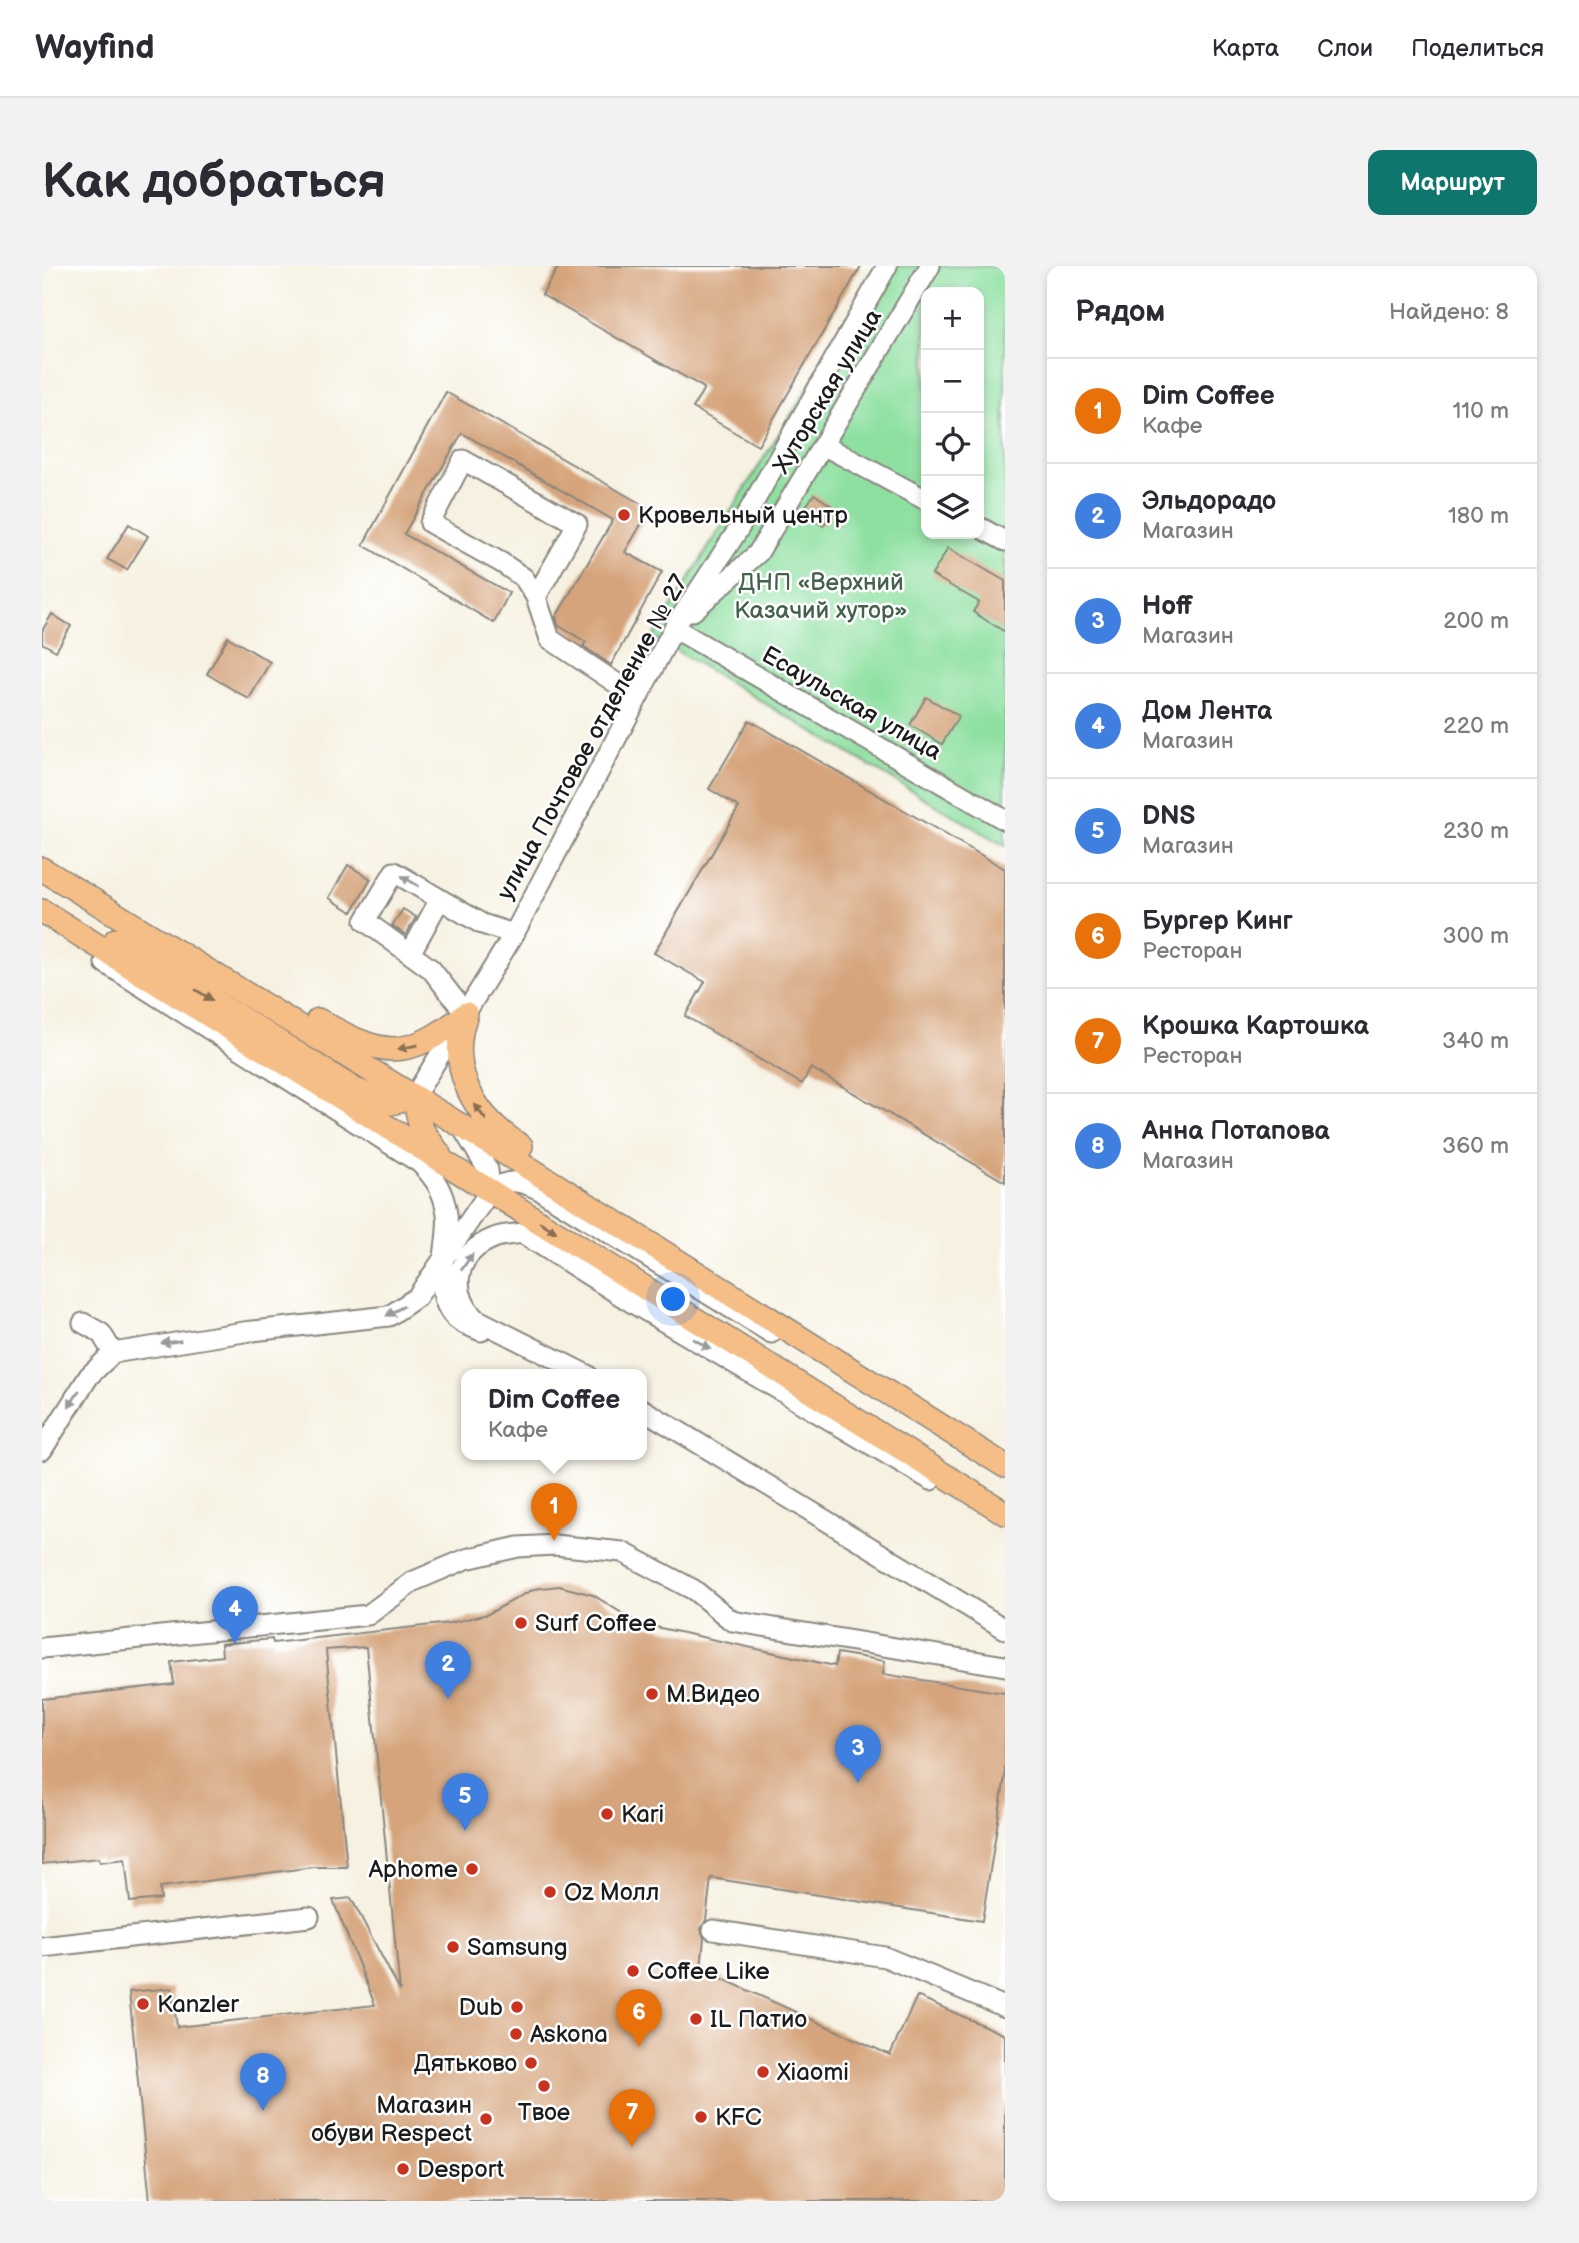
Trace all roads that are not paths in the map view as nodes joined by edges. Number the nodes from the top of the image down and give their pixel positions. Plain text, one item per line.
1 (887, 266) edge
2 (930, 266) edge
3 (823, 445) junction
4 (921, 496) edge
5 (984, 530) edge
6 (1005, 541) edge
7 (536, 597) junction
8 (675, 627) junction
9 (637, 697) junction
10 (1005, 820) edge
11 (42, 852) edge
12 (42, 869) edge
13 (440, 899) junction
14 (44, 907) edge
15 (514, 934) junction
16 (410, 954) junction
17 (466, 1014) junction
18 (414, 1097) junction
19 (460, 1125) junction
20 (447, 1164) junction
21 (490, 1191) junction
22 (442, 1263) junction
23 (83, 1323) dead end
24 (113, 1353) junction
25 (835, 1358) junction
26 (565, 1369) edge
27 (575, 1369) edge
28 (647, 1412) edge
29 (42, 1450) edge
30 (1005, 1467) edge
31 (999, 1509) edge
32 (1005, 1629) edge
33 (42, 1648) edge
34 (1005, 1665) edge
35 (309, 1917) dead end
36 (713, 1930) dead end
37 (42, 1947) edge
38 (1005, 2007) edge

1 - 8 street, улица Почтовое отделение № 27
2 - 3 street, Хуторская улица
3 - 4 street
3 - 8 street, Хуторская улица
5 - 6 street
7 - 7 street
7 - 9 street
8 - 9 street, улица Почтовое отделение № 27
8 - 10 street, Есаульская улица
9 - 15 street, улица Почтовое отделение № 27
17 -> 11 main road
12 - 18 main road
13 - 15 street
13 - 16 street
13 -> 16 street
14 -> 18 main road
14 - 20 main road
14 - 22 street
15 - 17 street, улица Почтовое отделение № 27
16 - 17 street
17 - 18 street, улица Почтовое отделение № 27
25 -> 17 main road
18 - 19 main road
18 - 20 main road
19 - 21 street
19 - 25 main road
20 - 21 main road
21 - 22 street
21 - 30 street
21 -> 31 main road
22 -> 24 street
22 - 26 street
23 - 24 street
24 -> 29 street
25 - 30 main road
27 -> 31 street
28 - 32 street
33 - 34 street
35 - 37 street
36 - 38 street

